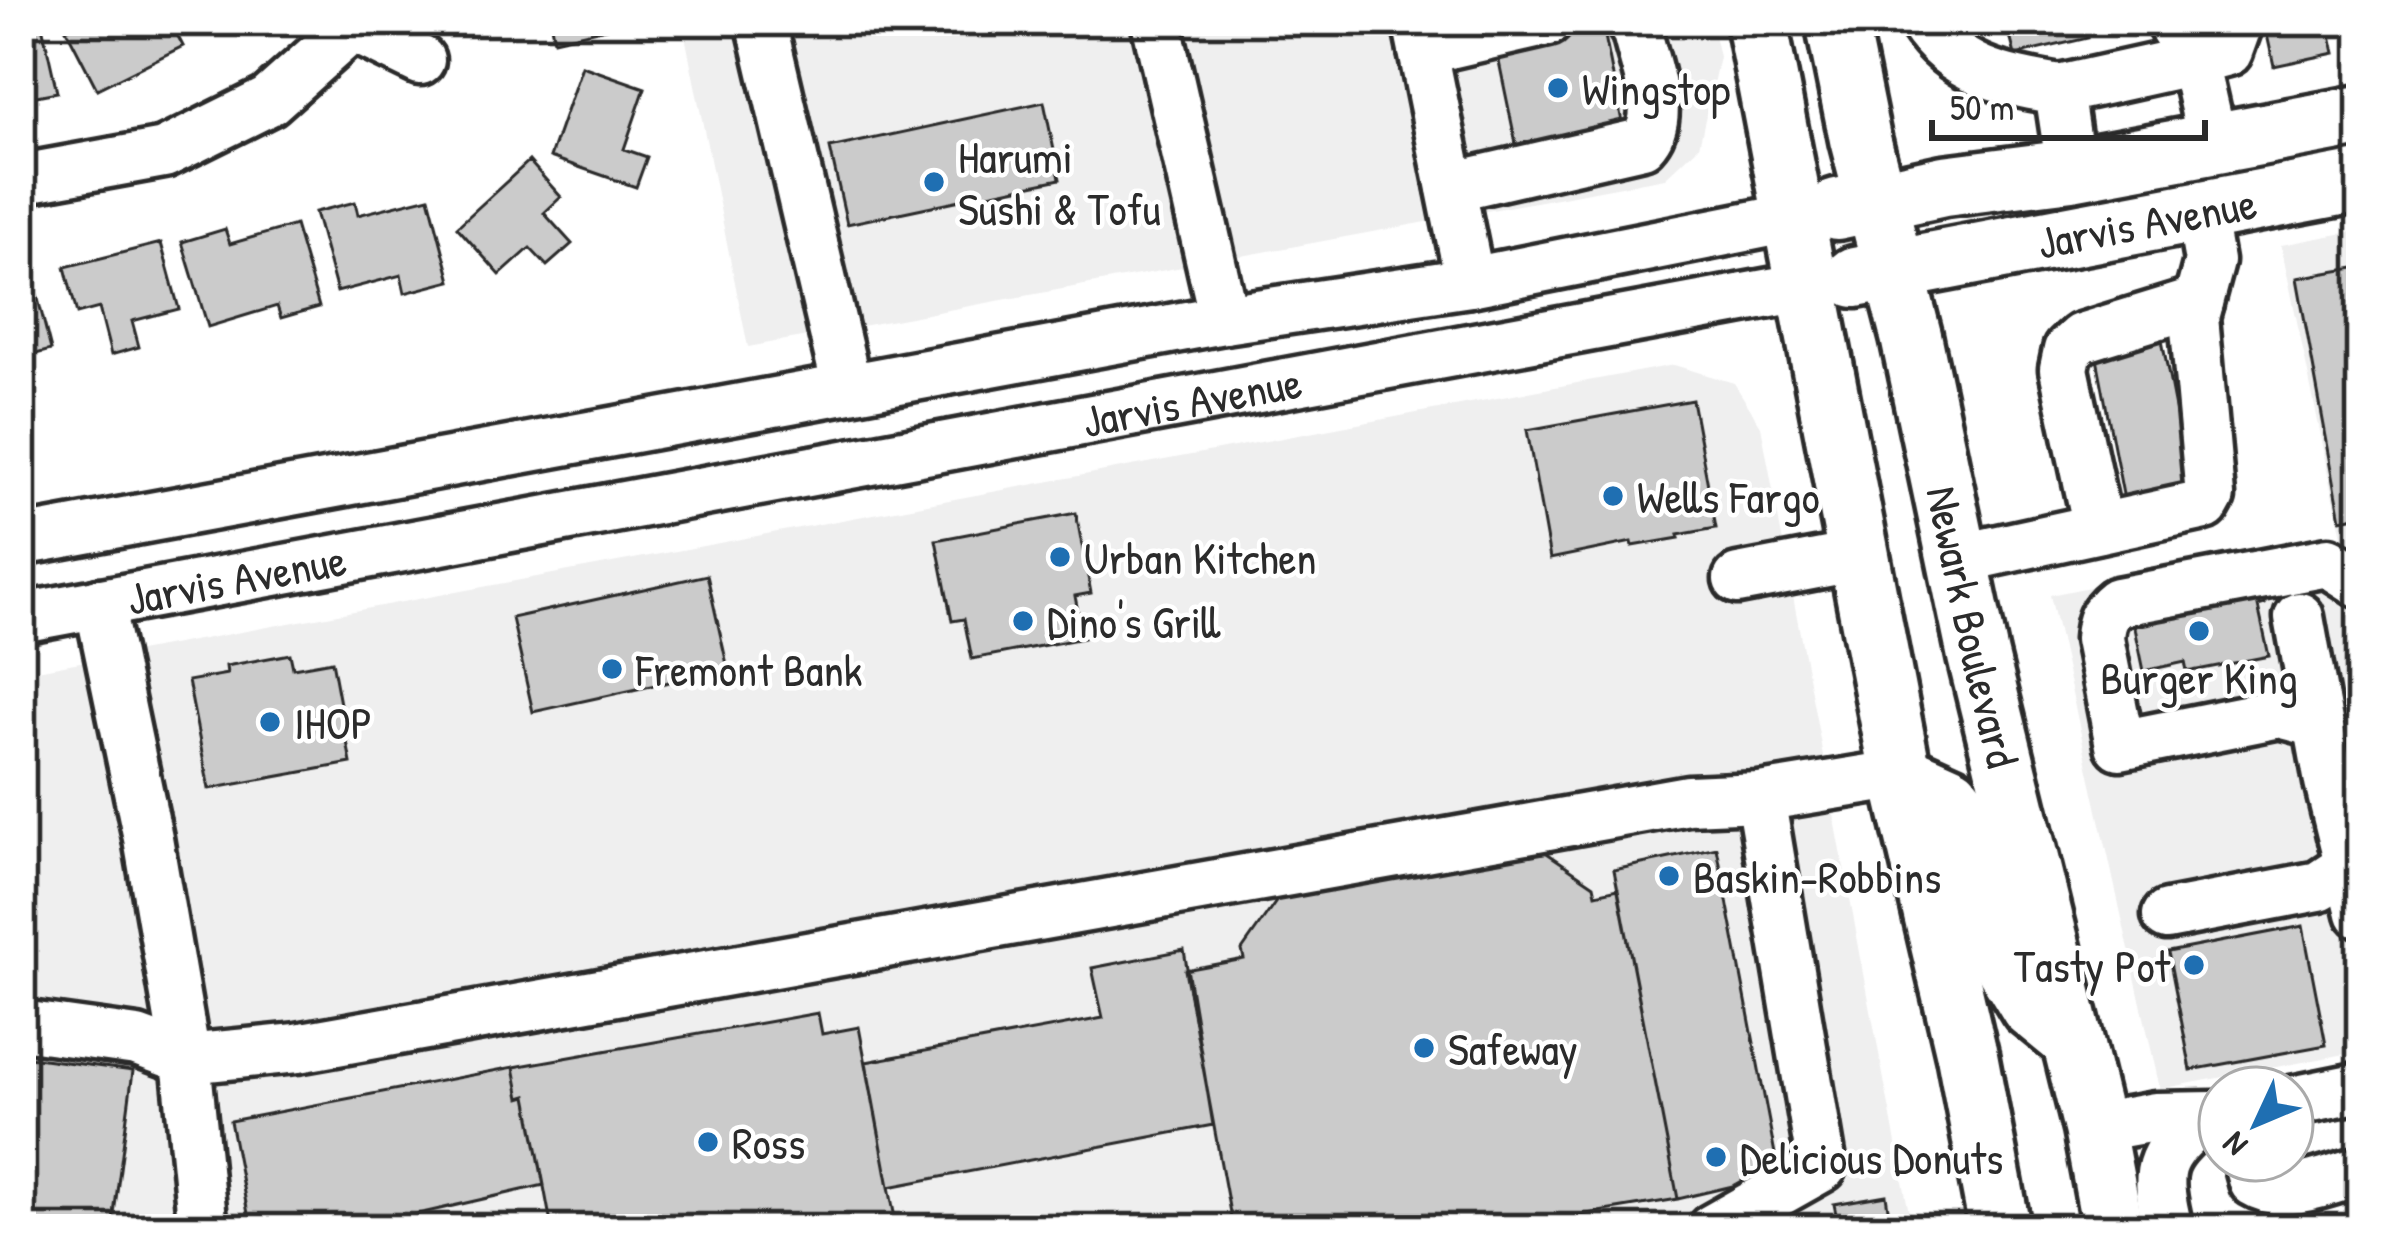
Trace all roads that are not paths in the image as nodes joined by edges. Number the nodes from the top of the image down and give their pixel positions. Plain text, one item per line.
1 (761, 21) edge
2 (1156, 21) edge
3 (1548, 21) edge
4 (1630, 21) edge
5 (1756, 21) edge
6 (1836, 21) edge
7 (1922, 21) edge
8 (2234, 21) edge
9 (353, 24) edge
10 (1420, 36) edge
11 (2182, 41) edge
12 (420, 60) dead end
13 (2059, 91) junction
14 (2361, 116) edge
15 (2213, 144) junction
16 (2071, 170) junction
17 (21, 179) edge
18 (2361, 181) edge
19 (1451, 187) junction
20 (1876, 201) junction
21 (2200, 211) junction
22 (1796, 217) junction
23 (1893, 269) junction
24 (1470, 282) junction
25 (1808, 286) junction
26 (2198, 302) junction
27 (1224, 319) junction
28 (847, 388) junction
29 (2098, 528) junction
30 (21, 541) edge
31 (1859, 556) junction
32 (1958, 559) junction
33 (1738, 579) dead end
34 (2361, 583) edge
35 (99, 604) junction
36 (2299, 617) dead end
37 (21, 618) edge
38 (2318, 723) junction
39 (1901, 774) junction
40 (1760, 797) junction
41 (2349, 866) junction
42 (2361, 913) edge
43 (2167, 915) dead end
44 (21, 1025) edge
45 (2073, 1041) junction
46 (186, 1059) junction
47 (2361, 1087) edge
48 (2316, 1096) edge
49 (2196, 1117) edge
50 (2094, 1128) junction
51 (2196, 1128) edge
52 (2361, 1171) edge
53 (2316, 1182) edge
54 (2257, 1184) edge
55 (2309, 1184) edge
56 (203, 1229) edge
57 (1712, 1229) edge
58 (2000, 1229) edge
59 (2113, 1229) edge
60 (2168, 1229) edge

1 - 28 street
2 - 27 street
3 - 10 street
4 - 19 street
5 - 22 main road
6 - 20 main road, Newark Boulevard
7 - 13 street
8 - 11 street
9 - 12 street
9 - 17 street
10 - 19 street
11 - 13 street
11 - 15 street
13 - 16 street
14 - 15 main road, Jarvis Avenue
15 - 16 main road, Jarvis Avenue
16 - 20 main road, Jarvis Avenue
18 - 21 main road, Jarvis Avenue
19 - 24 street
20 - 22 main road, Jarvis Avenue
20 - 23 main road, Newark Boulevard
21 - 23 main road, Jarvis Avenue
21 - 26 street
22 - 24 street, Jarvis Avenue
22 - 25 main road
23 - 25 main road, Jarvis Avenue
23 - 32 main road, Newark Boulevard
24 - 27 street, Jarvis Avenue
25 - 31 main road
25 - 35 street, Jarvis Avenue
26 - 29 street
26 - 29 street
27 - 28 street, Jarvis Avenue
28 - 30 street, Jarvis Avenue
29 - 32 street
31 - 33 street
31 - 39 main road
32 - 45 main road, Newark Boulevard
34 - 38 street
35 - 37 street, Jarvis Avenue
35 - 46 street
36 - 38 street
38 - 41 street
39 - 40 street
39 - 45 main road
39 - 58 main road
40 - 46 street
40 - 57 street
41 - 42 street
41 - 43 street
44 - 46 street
45 - 50 main road, Newark Boulevard
46 - 56 street
47 - 48 street
49 - 50 street
50 - 59 main road, Newark Boulevard
51 - 60 street
52 - 53 street
54 - 55 street

